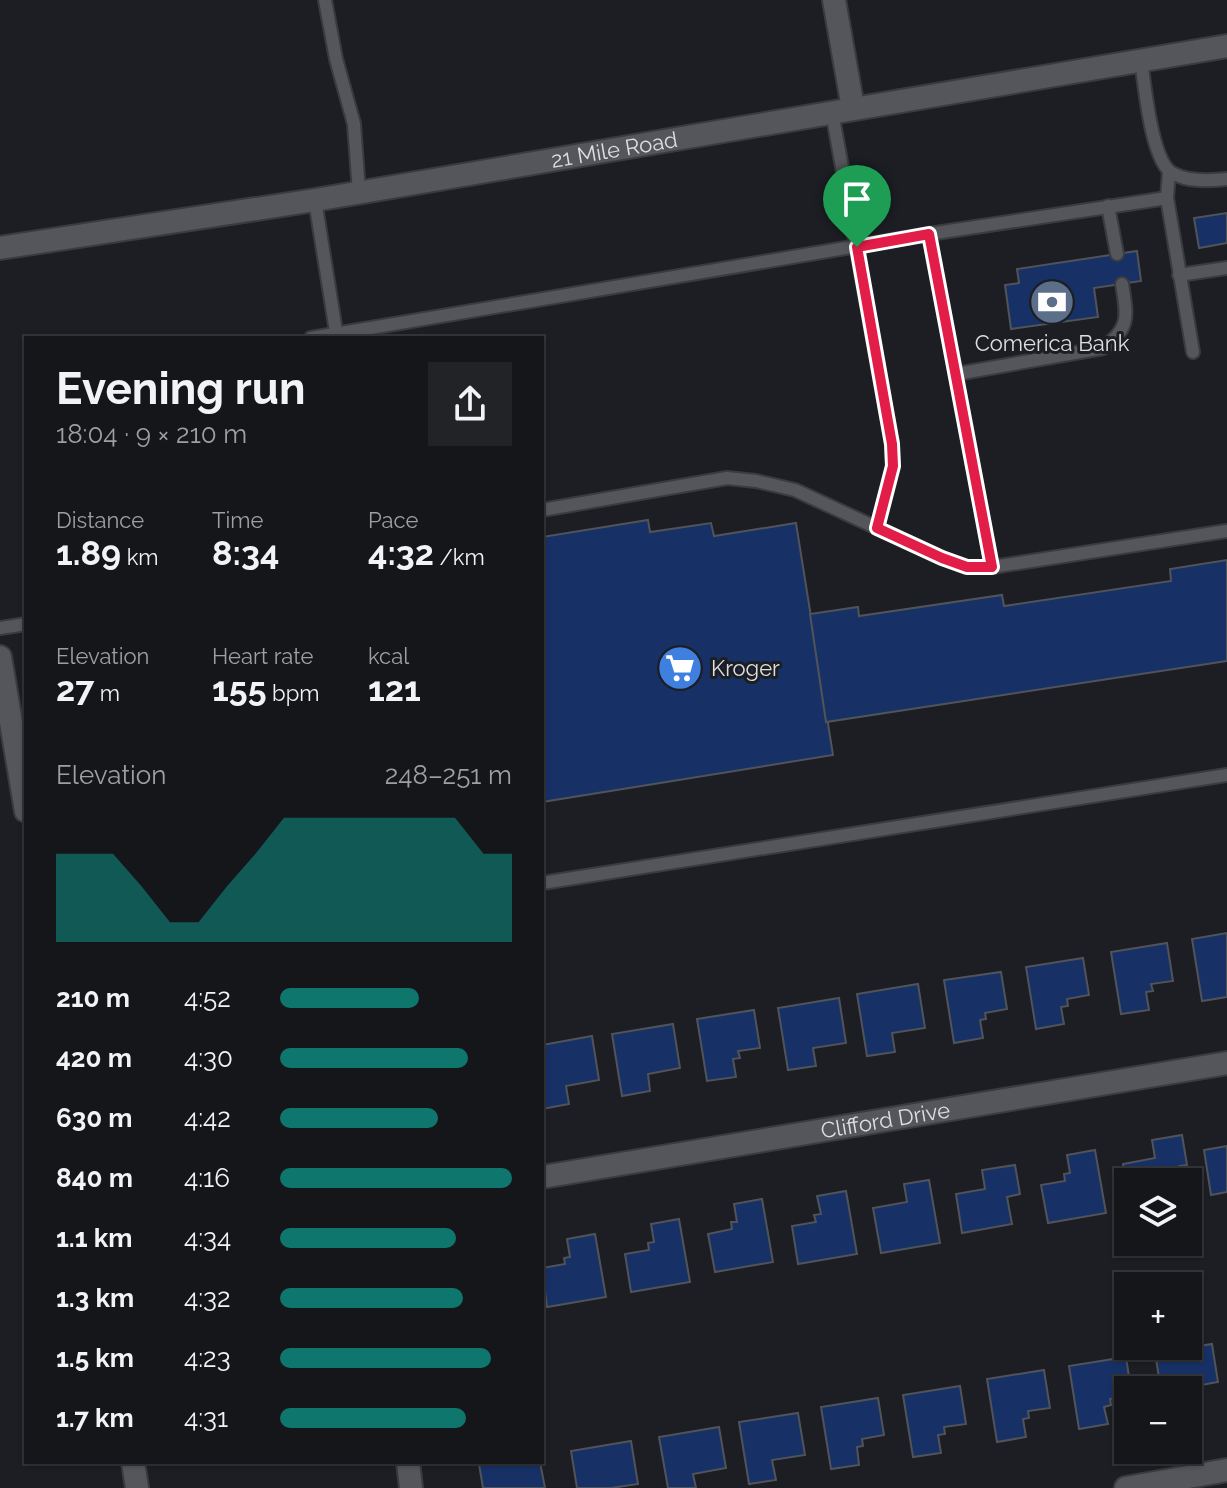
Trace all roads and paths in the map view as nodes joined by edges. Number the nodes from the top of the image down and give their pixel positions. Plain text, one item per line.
1 (325, 0) edge
2 (834, 0) edge
3 (1227, 46) edge
4 (1141, 61) junction
5 (842, 110) junction
6 (1169, 172) junction
7 (1227, 179) edge
8 (359, 192) junction
9 (1167, 198) junction
10 (315, 200) junction
11 (1108, 206) junction
12 (929, 234) junction
13 (857, 247) junction
14 (0, 248) edge
15 (1117, 254) dead end
16 (1227, 268) edge
17 (1179, 275) junction
18 (1122, 284) dead end
19 (336, 336) edge
20 (1193, 352) dead end
21 (956, 374) junction
22 (544, 510) edge
23 (877, 528) junction
24 (1227, 531) edge
25 (992, 567) junction
26 (24, 624) edge
27 (0, 628) edge
28 (0, 657) edge
29 (1227, 775) edge
30 (24, 799) edge
31 (544, 883) edge
32 (1227, 1063) edge
33 (544, 1177) edge
34 (133, 1464) edge
35 (408, 1464) edge
36 (1227, 1470) edge
37 (137, 1488) edge
38 (411, 1488) edge
39 (1126, 1488) edge

1 - 8 lane
2 - 5 street
3 - 4 street, 21 Mile Road
4 - 5 street, 21 Mile Road
4 - 6 lane
5 - 8 street, 21 Mile Road
5 - 13 lane
6 - 7 lane
6 - 9 lane
8 - 10 street, 21 Mile Road
9 - 11 lane
9 - 17 lane
10 - 14 street, 21 Mile Road
10 - 19 lane
11 - 12 lane
11 - 15 lane
12 - 13 lane
12 - 21 lane
13 - 19 lane
13 - 23 lane
16 - 17 lane
17 - 20 lane
18 - 21 lane
21 - 25 lane
22 - 23 lane
23 - 25 lane
24 - 25 lane
26 - 27 lane
28 - 30 street
29 - 31 lane
32 - 33 street, Clifford Drive
34 - 37 street
35 - 38 street
36 - 39 street

